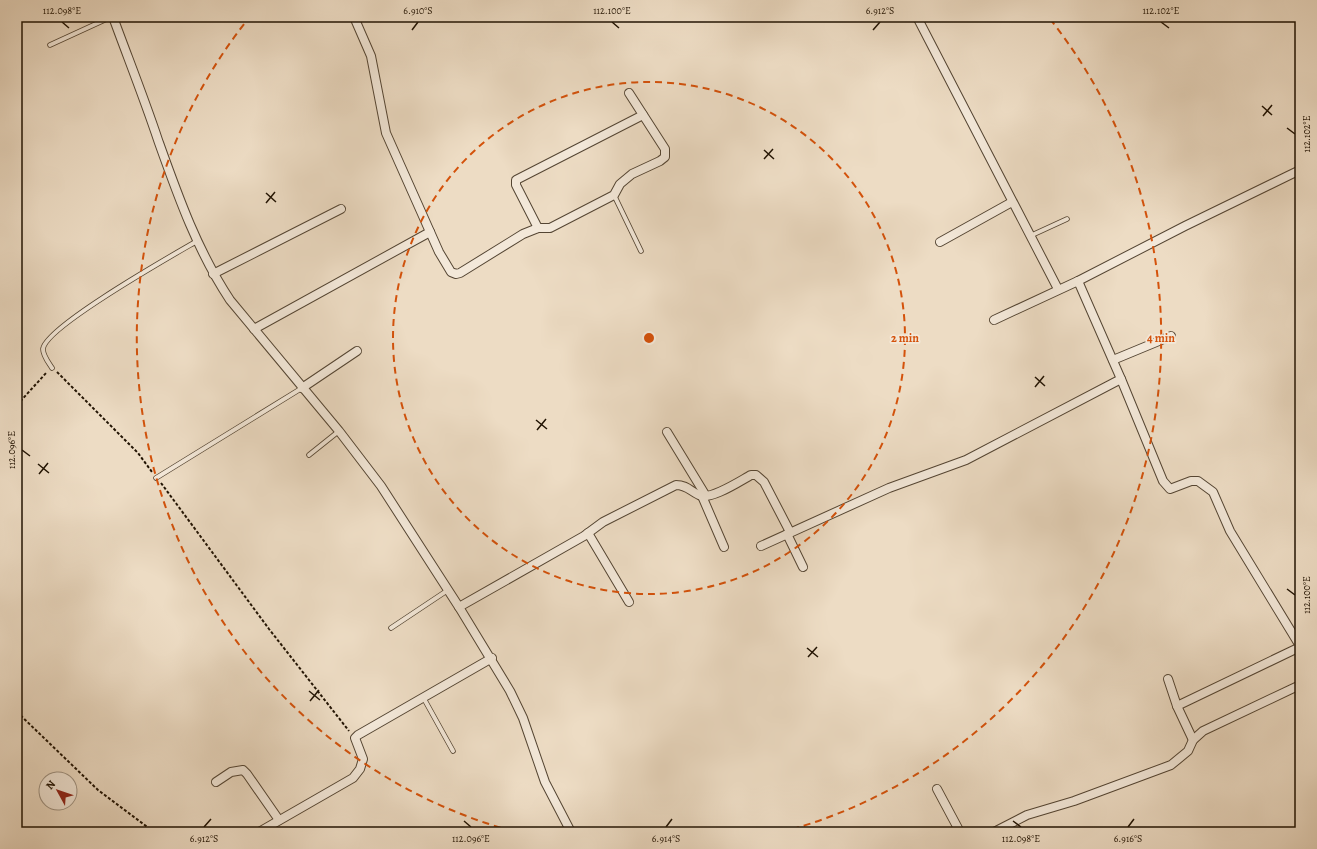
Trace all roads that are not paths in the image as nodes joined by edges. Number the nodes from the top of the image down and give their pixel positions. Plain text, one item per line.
1 (112, 17) edge
2 (354, 17) edge
3 (917, 17) edge
4 (50, 45) dead end
5 (629, 93) dead end
6 (643, 115) junction
7 (1300, 170) edge
8 (614, 195) junction
9 (1012, 202) junction
10 (341, 209) dead end
11 (1067, 219) dead end
12 (538, 228) junction
13 (430, 232) junction
14 (1030, 236) junction
15 (197, 241) junction
16 (940, 242) dead end
17 (641, 251) dead end
18 (213, 274) junction
19 (1078, 282) junction
20 (1058, 289) junction
21 (994, 320) dead end
22 (254, 329) junction
23 (1171, 336) dead end
24 (357, 351) dead end
25 (1113, 360) junction
26 (52, 368) road end
27 (1121, 379) junction
28 (302, 388) junction
29 (339, 430) junction
30 (667, 432) dead end
31 (309, 455) dead end
32 (156, 478) road end
33 (704, 496) junction
34 (588, 533) junction
35 (788, 533) junction
36 (762, 546) dead end
37 (724, 547) dead end
38 (803, 567) dead end
39 (449, 590) junction
40 (629, 602) dead end
41 (459, 607) junction
42 (391, 628) dead end
43 (1300, 646) edge
44 (492, 658) junction
45 (1168, 679) dead end
46 (1300, 686) edge
47 (423, 697) junction
48 (1177, 706) junction
49 (1193, 740) junction
50 (453, 751) dead end
51 (216, 782) dead end
52 (937, 789) dead end
53 (279, 820) junction
54 (259, 832) edge
55 (571, 832) edge
56 (960, 832) edge
57 (994, 832) edge

1 - 4 lane
1 - 15 street
2 - 13 street
3 - 9 street
5 - 6 street
6 - 8 street
6 - 12 street
7 - 19 street
8 - 12 street
8 - 17 lane
9 - 14 street
9 - 16 street
10 - 18 street
11 - 14 lane
12 - 13 street
13 - 22 street
14 - 20 street
15 - 18 street
15 - 26 lane
18 - 22 street
19 - 20 street
19 - 25 street
20 - 21 street
22 - 28 street
23 - 25 street
24 - 28 street
25 - 27 street
27 - 35 street
27 - 43 street
28 - 29 street
28 - 32 lane
29 - 31 lane
29 - 39 street
30 - 33 street
33 - 34 street
33 - 35 street
33 - 37 street
34 - 40 street
34 - 41 street
35 - 36 street
35 - 38 street
39 - 41 street
39 - 42 lane
41 - 44 street
43 - 48 street
44 - 47 street
44 - 55 street
45 - 48 street
46 - 49 street
47 - 50 lane
47 - 53 street
48 - 49 street
49 - 57 street
51 - 53 street
52 - 56 street
53 - 54 street

